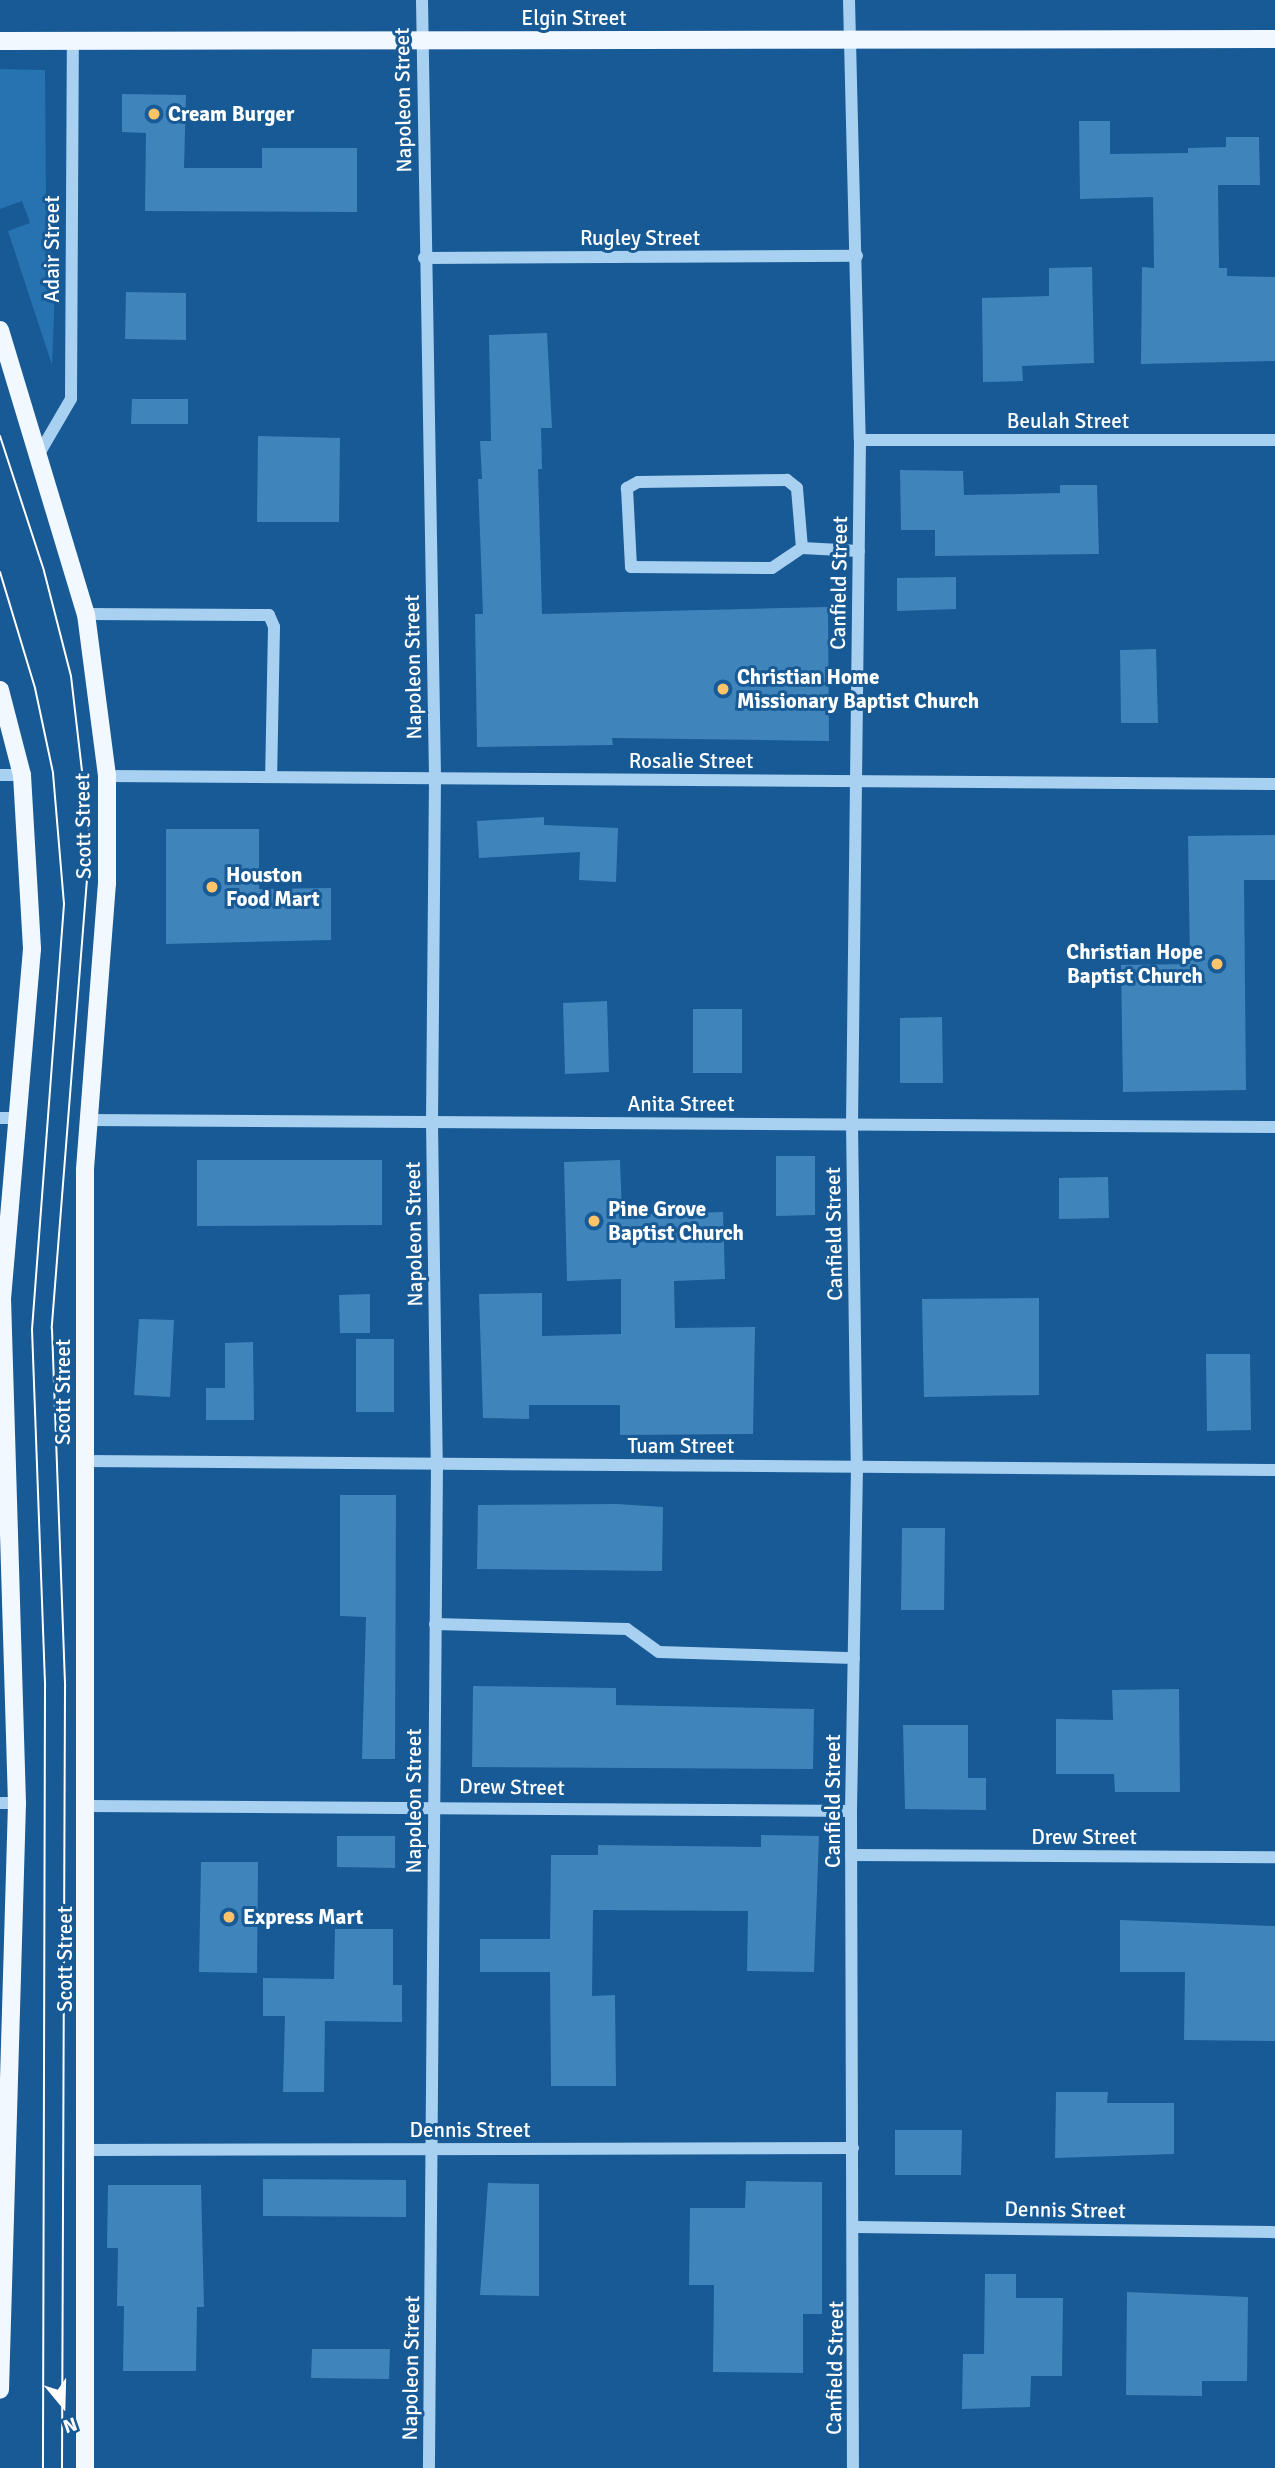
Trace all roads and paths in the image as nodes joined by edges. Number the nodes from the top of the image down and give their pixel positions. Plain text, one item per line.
1 (422, 0) edge
2 (849, 0) edge
3 (73, 38) junction
4 (851, 38) junction
5 (1275, 39) edge
6 (0, 41) edge
7 (422, 41) junction
8 (857, 256) junction
9 (424, 258) junction
10 (0, 330) edge
11 (860, 440) junction
12 (1275, 440) edge
13 (40, 452) junction
14 (802, 548) junction
15 (859, 551) junction
16 (86, 614) junction
17 (0, 690) edge
18 (0, 775) edge
19 (22, 775) junction
20 (107, 776) junction
21 (271, 777) junction
22 (435, 778) junction
23 (856, 781) junction
24 (1275, 784) edge
25 (9, 1118) edge
26 (87, 1120) junction
27 (432, 1122) junction
28 (852, 1124) junction
29 (1275, 1127) edge
30 (86, 1461) junction
31 (2, 1463) edge
32 (437, 1464) junction
33 (857, 1467) junction
34 (1275, 1470) edge
35 (435, 1624) junction
36 (854, 1658) junction
37 (9, 1803) edge
38 (433, 1805) junction
39 (88, 1806) junction
40 (851, 1811) junction
41 (851, 1855) junction
42 (1275, 1857) edge
43 (853, 2148) junction
44 (3, 2149) edge
45 (87, 2150) junction
46 (432, 2150) junction
47 (855, 2227) junction
48 (1275, 2232) edge
49 (0, 2390) edge
50 (85, 2468) edge
51 (429, 2468) edge
52 (853, 2468) edge

1 - 7 street, Napoleon Street
2 - 4 street, Canfield Street
3 - 6 main road, Elgin Street
3 - 7 main road, Elgin Street
3 - 13 street, Adair Street
4 - 5 main road, Elgin Street
4 - 7 main road, Elgin Street
4 - 8 street, Canfield Street
7 - 9 street, Napoleon Street
8 - 9 street, Rugley Street
8 - 11 street, Canfield Street
9 - 22 street, Napoleon Street
10 - 13 main road, Scott Street
11 - 12 street, Beulah Street
11 - 15 street, Canfield Street
13 - 16 main road, Scott Street
14 - 14 street
14 - 15 street
15 - 23 street, Canfield Street
16 - 20 main road, Scott Street
16 - 21 street
17 - 19 main road
18 - 19 street
19 - 25 main road
20 - 21 street, Rosalie Street
20 - 26 main road, Scott Street
21 - 22 street, Rosalie Street
22 - 23 street, Rosalie Street
22 - 27 street, Napoleon Street
23 - 24 street, Rosalie Street
23 - 28 street, Canfield Street
25 - 31 main road
26 - 27 street, Anita Street
26 - 30 main road, Scott Street
27 - 28 street, Anita Street
27 - 32 street, Napoleon Street
28 - 29 street, Anita Street
28 - 33 street, Canfield Street
30 - 32 street, Tuam Street
30 - 39 main road, Scott Street
31 - 37 main road
32 - 33 street, Tuam Street
32 - 35 street, Napoleon Street
33 - 34 street, Tuam Street
33 - 36 street, Canfield Street
35 - 36 street
35 - 38 street, Napoleon Street
36 - 40 street, Canfield Street
37 - 44 main road
38 - 39 street, Drew Street
38 - 40 street, Drew Street
38 - 46 street, Napoleon Street
39 - 45 main road, Scott Street
40 - 41 street, Canfield Street
41 - 42 street, Drew Street
41 - 43 street, Canfield Street
43 - 46 street, Dennis Street
43 - 47 street, Canfield Street
44 - 49 main road
45 - 46 street, Dennis Street
45 - 50 main road, Scott Street
46 - 51 street, Napoleon Street
47 - 48 street, Dennis Street
47 - 52 street, Canfield Street

